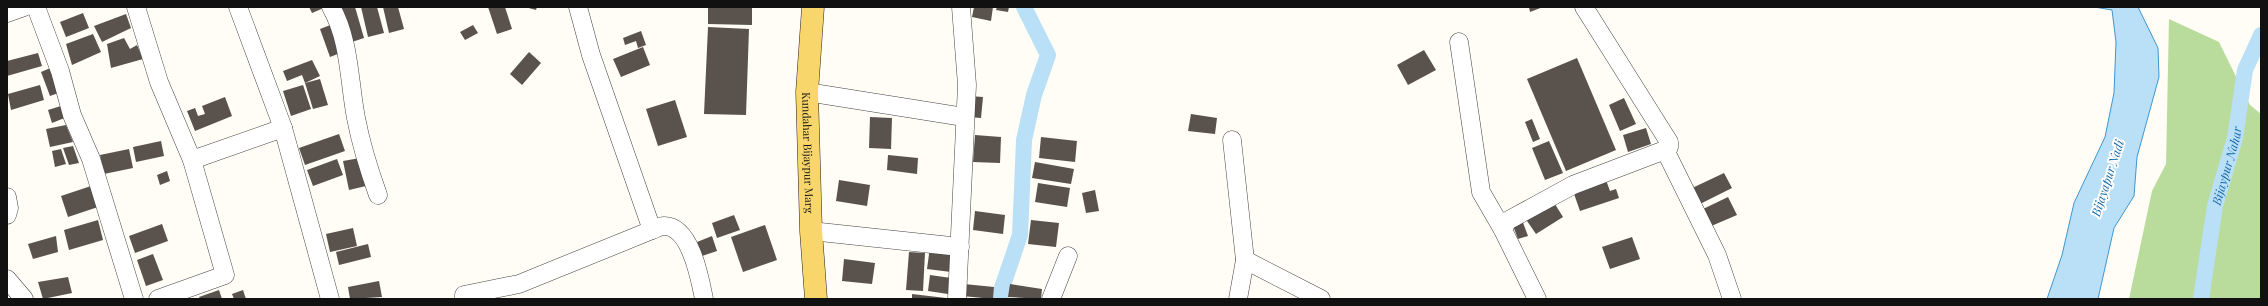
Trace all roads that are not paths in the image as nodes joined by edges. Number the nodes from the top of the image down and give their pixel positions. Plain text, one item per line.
1 (24, 7) edge
2 (36, 7) edge
3 (136, 7) edge
4 (238, 7) edge
5 (331, 7) edge
6 (578, 7) edge
7 (813, 7) edge
8 (960, 7) edge
9 (1584, 7) edge
10 (7, 13) edge
11 (1459, 42) dead end
12 (808, 92) junction
13 (964, 117) junction
14 (283, 128) junction
15 (1232, 140) dead end
16 (1665, 150) junction
17 (192, 160) junction
18 (378, 195) dead end
19 (7, 197) edge
20 (7, 215) edge
21 (652, 230) junction
22 (1503, 230) junction
23 (811, 231) junction
24 (960, 247) junction
25 (1068, 256) dead end
26 (1245, 260) junction
27 (7, 279) edge
28 (24, 299) edge
29 (134, 299) edge
30 (158, 299) edge
31 (330, 299) edge
32 (464, 299) edge
33 (704, 299) edge
34 (816, 299) edge
35 (956, 299) edge
36 (1051, 299) edge
37 (1238, 299) edge
38 (1321, 299) edge
39 (1537, 299) edge
40 (1732, 299) edge

1 - 10 street
2 - 29 street
3 - 17 street
4 - 14 street
5 - 18 street
6 - 21 street
7 - 12 main road, Kundahar Bijaypur Marg
8 - 13 street
9 - 16 street
11 - 22 street
12 - 13 street
12 - 23 main road, Kundahar Bijaypur Marg
13 - 24 street
14 - 17 street
14 - 31 street
15 - 26 street
16 - 22 street
16 - 40 street
17 - 30 street
19 - 20 street
21 - 32 street
21 - 33 street
22 - 39 street
23 - 24 street
23 - 34 main road, Kundahar Bijaypur Marg
24 - 35 street
25 - 36 street
26 - 37 street
26 - 38 street
27 - 28 street

